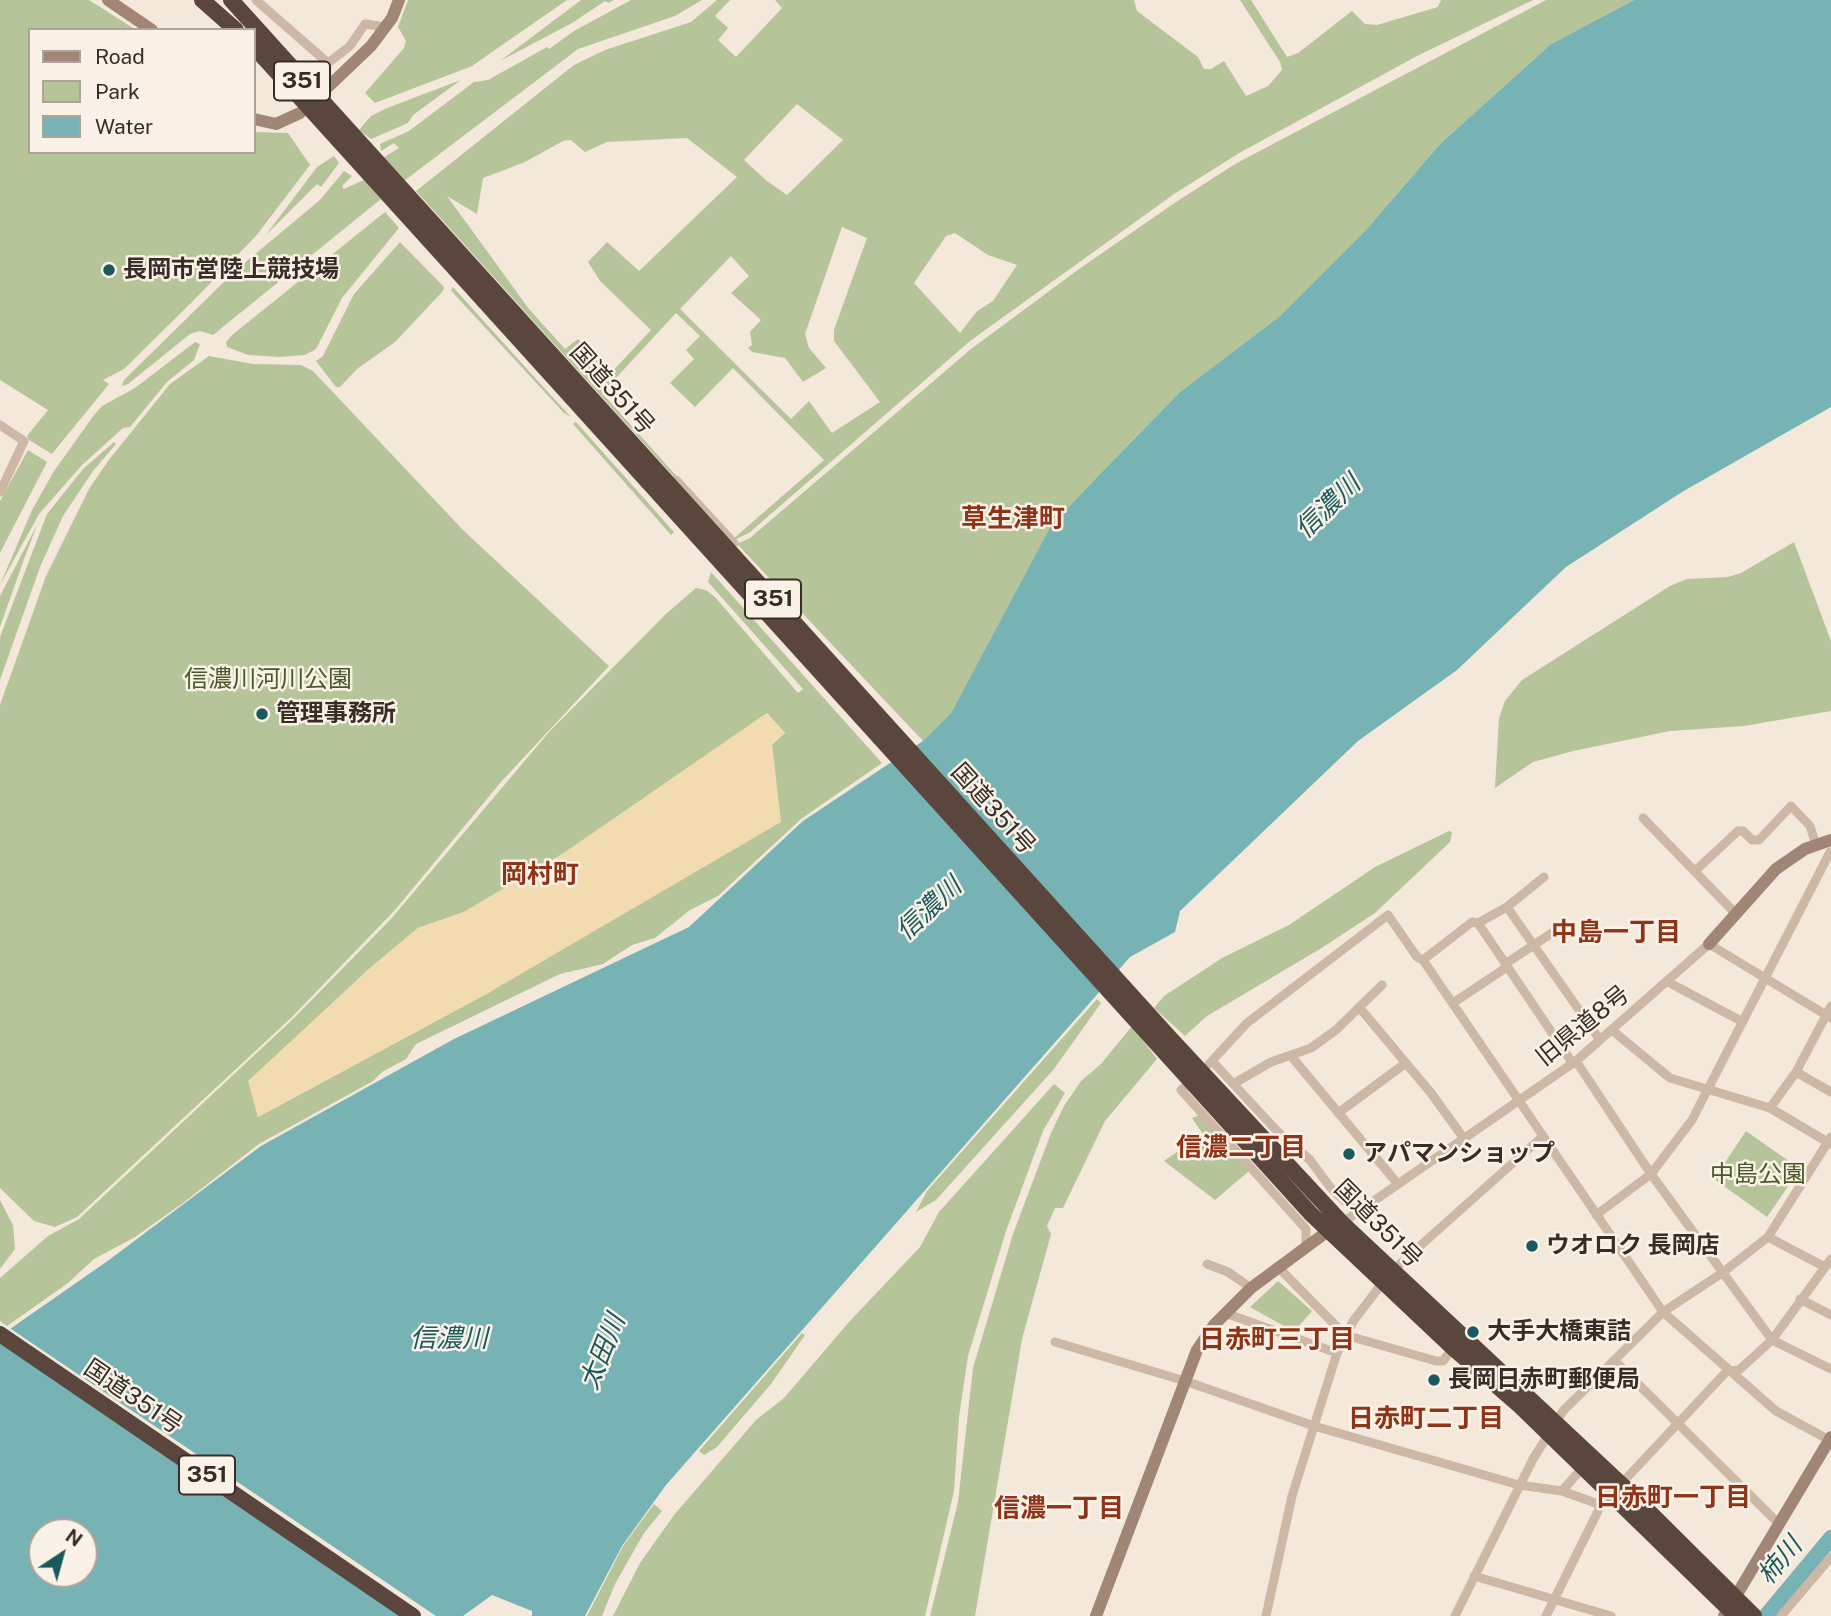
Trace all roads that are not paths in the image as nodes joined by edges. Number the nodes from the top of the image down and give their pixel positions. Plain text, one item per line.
1 (108, 0) edge
2 (202, 0) edge
3 (210, 0) edge
4 (231, 0) edge
5 (256, 0) edge
6 (399, 0) edge
7 (386, 27) junction
8 (149, 28) edge
9 (235, 28) edge
10 (235, 28) edge
11 (255, 28) edge
12 (256, 29) edge
13 (256, 49) edge
14 (328, 87) dead end
15 (300, 113) dead end
16 (256, 119) edge
17 (370, 164) junction
18 (477, 261) dead end
19 (0, 425) edge
20 (1, 489) edge
21 (734, 543) dead end
22 (1643, 818) dead end
23 (1827, 846) edge
24 (1695, 871) junction
25 (1544, 877) dead end
26 (1507, 907) junction
27 (1735, 914) junction
28 (1478, 923) junction
29 (1561, 928) dead end
30 (1709, 944) junction
31 (1534, 945) junction
32 (1423, 960) junction
33 (1506, 965) junction
34 (1765, 978) junction
35 (1668, 982) junction
36 (1382, 985) dead end
37 (1453, 1003) junction
38 (1359, 1006) junction
39 (1829, 1013) edge
40 (1743, 1022) junction
41 (1613, 1031) junction
42 (1600, 1040) junction
43 (1291, 1056) junction
44 (1575, 1062) junction
45 (1406, 1063) junction
46 (1796, 1072) junction
47 (1233, 1084) junction
48 (1185, 1087) dead end
49 (1705, 1089) junction
50 (1831, 1092) edge
51 (1520, 1103) junction
52 (1770, 1108) junction
53 (1338, 1113) junction
54 (1542, 1137) junction
55 (1465, 1140) junction
56 (1830, 1141) edge
57 (1651, 1174) junction
58 (1397, 1184) junction
59 (1356, 1212) junction
60 (1596, 1215) junction
61 (1335, 1227) junction
62 (1768, 1237) junction
63 (1306, 1245) junction
64 (1828, 1263) edge
65 (1207, 1264) dead end
66 (1278, 1267) junction
67 (1722, 1273) junction
68 (1388, 1276) junction
69 (1251, 1288) junction
70 (1800, 1299) junction
71 (1225, 1312) junction
72 (1663, 1312) junction
73 (1831, 1315) edge
74 (0, 1334) edge
75 (1345, 1335) junction
76 (1772, 1340) junction
77 (1055, 1342) dead end
78 (1453, 1348) junction
79 (1337, 1353) junction
80 (1615, 1361) junction
81 (1831, 1369) edge
82 (1727, 1371) junction
83 (1185, 1381) junction
84 (1679, 1423) junction
85 (1314, 1426) junction
86 (1551, 1429) junction
87 (1830, 1439) edge
88 (1583, 1467) junction
89 (1519, 1485) junction
90 (1562, 1491) junction
91 (1611, 1494) junction
92 (1778, 1523) junction
93 (1831, 1557) edge
94 (1474, 1576) junction
95 (1554, 1600) junction
96 (1738, 1611) edge
97 (413, 1616) edge
98 (1096, 1616) edge
99 (1266, 1616) edge
100 (1455, 1616) edge
101 (1546, 1616) edge
102 (1611, 1616) edge
103 (1781, 1616) edge

1 - 8 street
2 - 9 highway
3 - 10 highway
4 - 11 highway, 国道351号 / 351
5 - 7 street
6 - 7 street
7 - 14 street
12 - 17 highway, 国道351号 / 351
13 - 17 highway, 国道351号 / 351
15 - 16 street
17 - 61 highway, 国道351号 / 351
18 - 21 street
19 - 20 street
22 - 24 street
23 - 24 street
23 - 27 street, 旧県道8号
23 - 34 street
24 - 27 street
25 - 26 street
26 - 28 street
26 - 31 street
27 - 30 street, 旧県道8号
28 - 32 street
28 - 33 street
29 - 31 street
30 - 34 street
30 - 35 street, 旧県道8号
31 - 33 street
31 - 42 street
32 - 37 street
32 - 47 street
33 - 37 street
33 - 44 street
34 - 39 street
34 - 40 street
35 - 40 street
35 - 41 street, 旧県道8号
36 - 38 street
37 - 51 street
38 - 43 street
38 - 45 street
39 - 46 street
40 - 49 street
41 - 42 street, 旧県道8号
41 - 49 street
42 - 44 street, 旧県道8号
43 - 47 street
43 - 53 street
44 - 51 street, 旧県道8号
44 - 57 street
45 - 53 street
45 - 55 street
46 - 50 street
46 - 52 street
47 - 59 street
48 - 63 street
49 - 52 street
49 - 57 street
51 - 54 street
51 - 55 street, 旧県道8号
52 - 56 street
53 - 58 street
54 - 60 street
54 - 68 street
55 - 58 street, 旧県道8号
56 - 62 street
57 - 60 street
57 - 67 street
58 - 59 street, 旧県道8号
59 - 61 street, 旧県道8号
60 - 72 street
61 - 63 street
61 - 68 highway, 国道351号 / 351
62 - 64 street
62 - 67 street
63 - 66 street
64 - 70 street
65 - 69 street
66 - 69 street
66 - 75 street
67 - 72 street
67 - 76 street
68 - 75 street
68 - 78 highway, 国道351号 / 351
68 - 86 highway, 国道351号 / 351
69 - 71 street
70 - 73 street
70 - 76 street
71 - 79 street
71 - 83 street
72 - 80 street
72 - 82 street
74 - 97 highway, 国道351号 / 351
75 - 78 street
75 - 79 street
76 - 81 street
76 - 82 street
77 - 83 street
78 - 86 highway, 国道351号 / 351
79 - 85 street
80 - 84 street
80 - 86 street
82 - 84 street
82 - 87 street
83 - 85 street
83 - 98 street
84 - 91 street
84 - 92 street
85 - 89 street
85 - 99 street
86 - 88 highway, 国道351号 / 351
86 - 89 street
86 - 91 highway, 国道351号 / 351
87 - 92 street
88 - 90 street
88 - 91 highway, 国道351号 / 351
89 - 90 street
89 - 94 street
90 - 91 street
91 - 95 street
91 - 96 highway, 国道351号 / 351
92 - 96 street
93 - 103 street
94 - 95 street
94 - 100 street
95 - 101 street
95 - 102 street

